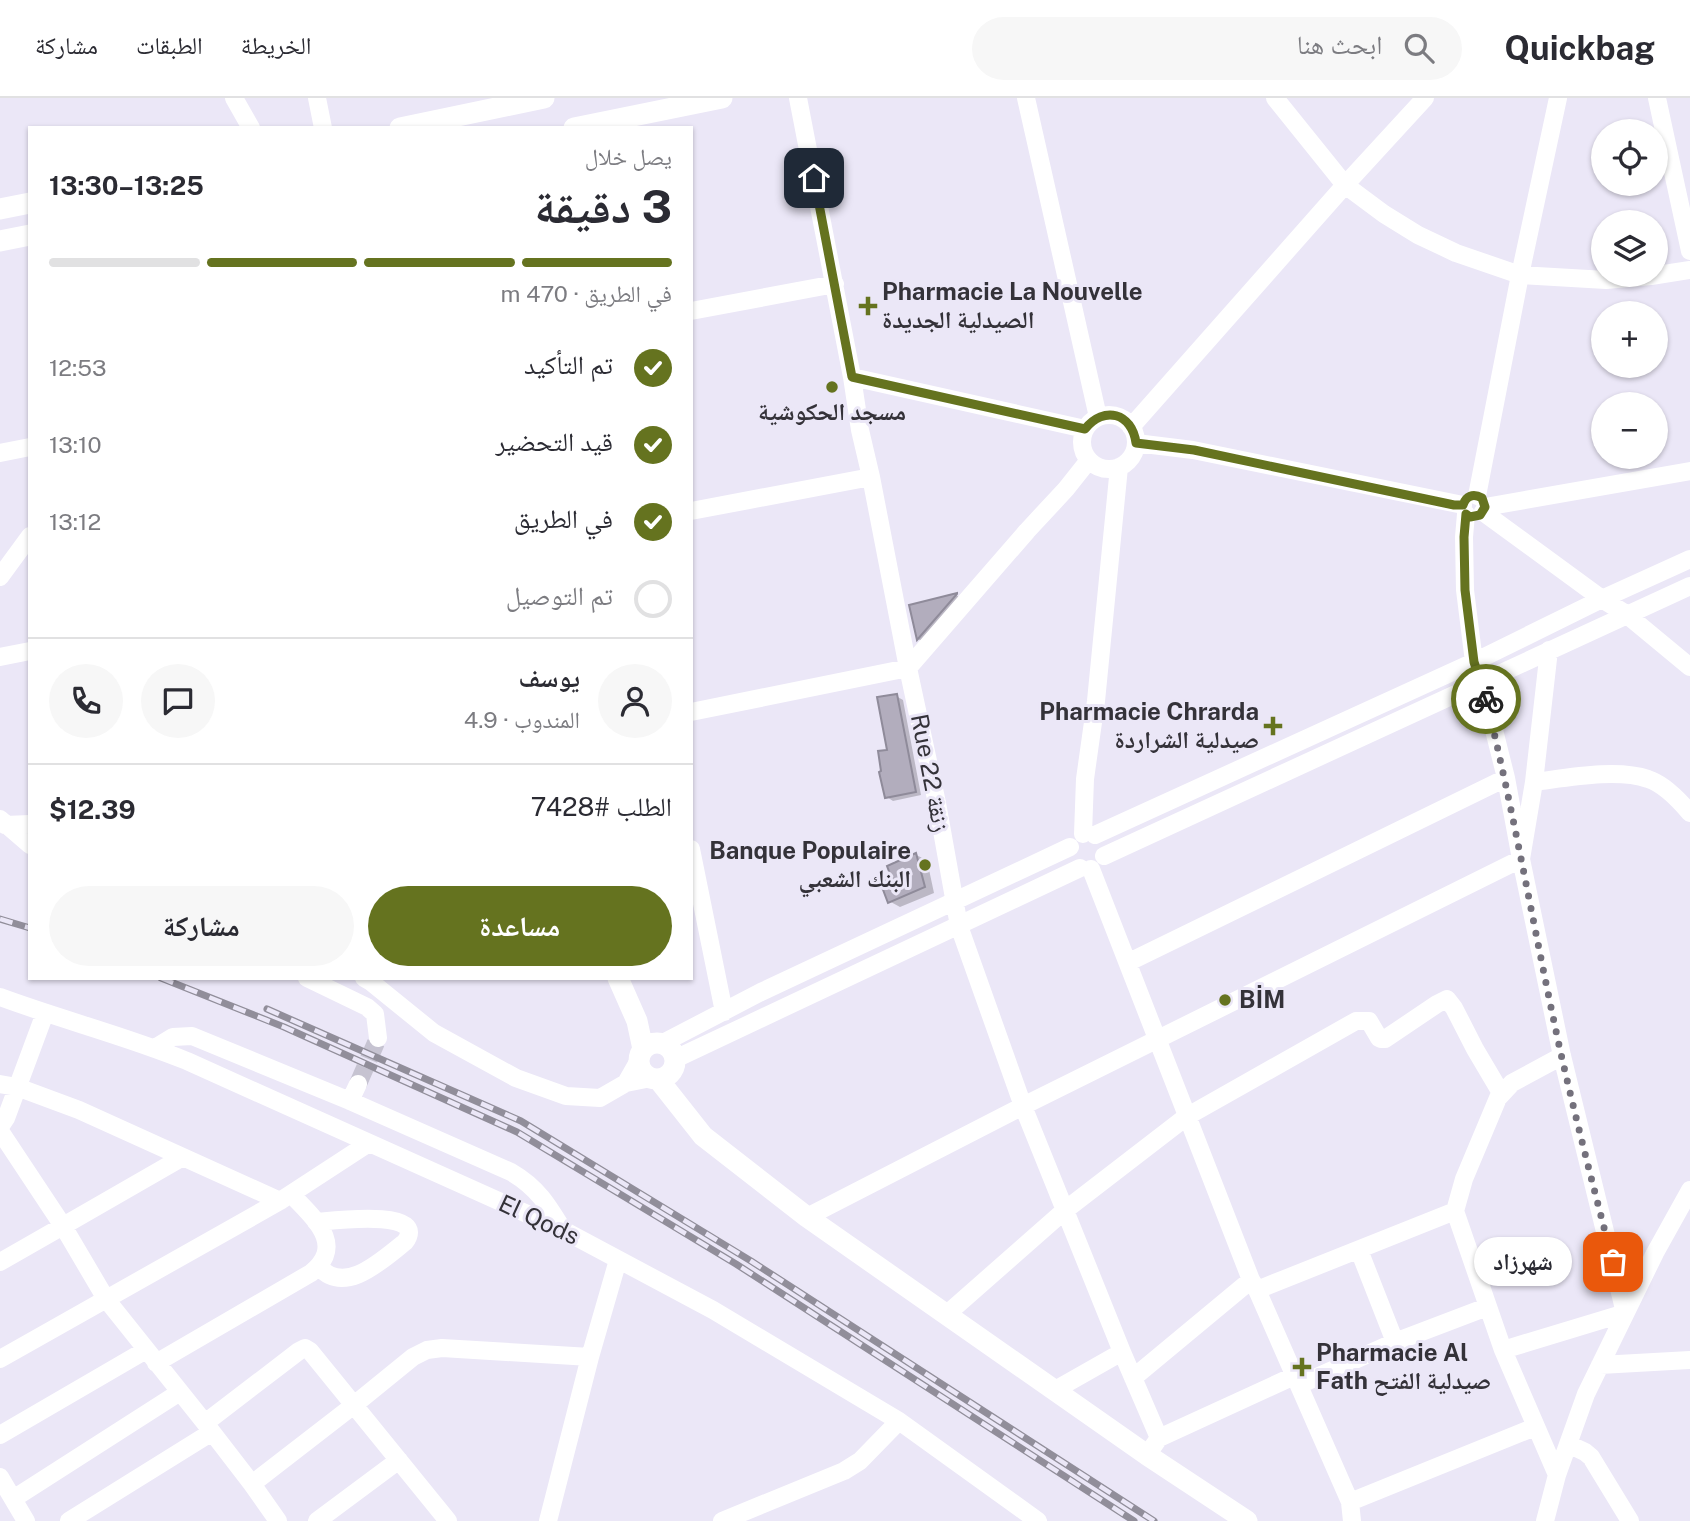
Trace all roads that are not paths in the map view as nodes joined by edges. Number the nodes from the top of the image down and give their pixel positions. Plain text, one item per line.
1 (317, 98) edge
2 (540, 98) edge
3 (722, 98) edge
4 (798, 98) edge
5 (1026, 98) edge
6 (1275, 98) edge
7 (1425, 98) edge
8 (1558, 98) edge
9 (1657, 98) edge
10 (235, 101) edge
11 (239, 126) edge
12 (250, 126) edge
13 (323, 126) edge
14 (409, 126) edge
15 (584, 126) edge
16 (1345, 186) junction
17 (28, 203) edge
18 (0, 209) edge
19 (28, 235) edge
20 (0, 241) edge
21 (1690, 251) edge
22 (1690, 270) edge
23 (1520, 275) junction
24 (835, 284) junction
25 (693, 311) edge
26 (852, 377) junction
27 (1091, 423) junction
28 (1134, 435) junction
29 (28, 447) edge
30 (0, 453) edge
31 (1089, 460) junction
32 (1119, 467) junction
33 (1690, 471) edge
34 (871, 477) junction
35 (1475, 507) junction
36 (693, 511) edge
37 (28, 539) edge
38 (1690, 559) edge
39 (0, 577) edge
40 (1690, 586) edge
41 (1602, 599) junction
42 (1626, 614) junction
43 (1549, 650) junction
44 (28, 651) edge
45 (0, 657) edge
46 (1474, 662) junction
47 (1690, 667) edge
48 (908, 668) junction
49 (1482, 682) junction
50 (693, 712) edge
51 (1506, 778) junction
52 (1534, 782) junction
53 (1690, 813) edge
54 (3, 822) edge
55 (28, 824) edge
56 (1083, 839) junction
57 (28, 843) edge
58 (693, 859) edge
59 (1521, 859) junction
60 (1092, 864) junction
61 (955, 901) junction
62 (959, 926) junction
63 (1129, 962) junction
64 (311, 980) edge
65 (367, 980) edge
66 (619, 980) edge
67 (0, 997) edge
68 (724, 1012) junction
69 (45, 1013) junction
70 (378, 1038) tunnel mouth
71 (1157, 1041) junction
72 (155, 1048) junction
73 (1562, 1056) junction
74 (657, 1061) junction
75 (358, 1084) tunnel mouth
76 (8, 1086) edge
77 (1501, 1093) junction
78 (350, 1101) junction
79 (1023, 1106) junction
80 (1186, 1117) junction
81 (0, 1129) edge
82 (369, 1143) junction
83 (183, 1157) junction
84 (1690, 1190) edge
85 (285, 1198) junction
86 (1064, 1210) junction
87 (1455, 1211) junction
88 (807, 1217) junction
89 (316, 1222) junction
90 (63, 1226) junction
91 (563, 1230) junction
92 (1359, 1250) junction
93 (618, 1260) junction
94 (0, 1262) edge
95 (319, 1267) junction
96 (1254, 1285) junction
97 (106, 1299) junction
98 (1487, 1307) junction
99 (1625, 1313) junction
100 (947, 1314) junction
101 (1395, 1342) junction
102 (1503, 1350) junction
103 (1122, 1352) junction
104 (151, 1357) junction
105 (590, 1357) junction
106 (0, 1360) edge
107 (1690, 1360) edge
108 (1600, 1365) junction
109 (1133, 1378) junction
110 (1297, 1381) junction
111 (1055, 1391) junction
112 (180, 1392) junction
113 (354, 1405) junction
114 (899, 1421) junction
115 (209, 1427) junction
116 (1535, 1427) junction
117 (0, 1435) edge
118 (1568, 1444) junction
119 (1153, 1446) junction
120 (399, 1460) junction
121 (1557, 1475) junction
122 (0, 1477) edge
123 (253, 1484) junction
124 (13, 1499) junction
125 (1350, 1502) junction
126 (444, 1519) edge
127 (26, 1521) edge
128 (69, 1521) edge
129 (278, 1521) edge
130 (317, 1521) edge
131 (548, 1521) edge
132 (722, 1521) edge
133 (1038, 1521) edge
134 (1247, 1521) edge
135 (1352, 1521) edge
136 (1545, 1521) edge
137 (1630, 1521) edge

1 - 13 street
2 - 14 main road
3 - 15 main road
4 - 24 street, Rue 22 زنقة
5 - 27 street
6 - 16 street
7 - 16 street
8 - 23 street
9 - 21 street
10 - 11 street
10 - 12 street
16 - 23 street
16 - 28 street
17 - 18 main road
19 - 20 main road
22 - 23 street
23 - 35 street
24 - 25 street
24 - 26 street, Rue 22 زنقة
26 - 27 street
26 - 34 street, Rue 22 زنقة
27 - 28 street
27 - 31 street
28 - 32 street
28 - 35 street
29 - 30 street
31 - 32 street
31 - 48 street
32 - 56 street
33 - 35 street
34 - 36 street
34 - 48 street, Rue 22 زنقة
35 - 41 street
35 - 46 street
37 - 39 street
38 - 41 street
40 - 42 street
41 - 42 street
41 - 46 street
42 - 43 street
42 - 47 street
43 - 49 street
43 - 52 street
44 - 45 street
46 - 49 street
46 - 56 street
48 - 50 street
48 - 61 street, Rue 22 زنقة
49 - 51 street
49 - 60 street
51 - 59 street
51 - 63 street
52 - 53 street
52 - 59 street
54 - 55 street
54 - 57 street
56 - 60 street
56 - 60 street
56 - 61 street
58 - 68 street
59 - 71 street
59 - 73 street
60 - 62 street
60 - 63 street
61 - 62 street, Rue 22 زنقة
61 - 68 street
62 - 74 street
62 - 79 street, Rue 22 زنقة
63 - 71 street
64 - 70 street
65 - 74 street
66 - 74 main road
67 - 69 street, El Qods
68 - 74 street
69 - 72 street, El Qods
69 - 76 street
71 - 79 street
71 - 80 street
72 - 78 street
72 - 82 street, El Qods
73 - 77 street
73 - 99 street
74 - 88 main road
75 - 78 street
76 - 81 street
76 - 83 street
77 - 80 street
77 - 87 street
78 - 91 street
79 - 86 street, Rue 22 زنقة
79 - 88 street
80 - 86 street
80 - 96 street
81 - 90 street
82 - 85 street
82 - 91 street, El Qods
83 - 85 street
83 - 90 street
84 - 99 street
85 - 89 street
85 - 97 street
86 - 100 street
86 - 103 street, Rue 22 زنقة
87 - 92 street
87 - 98 street
88 - 100 main road
89 - 95 street
89 - 95 street
90 - 94 street
90 - 97 street
91 - 93 street, El Qods
92 - 96 street
92 - 101 street
93 - 105 street
93 - 114 street, El Qods
95 - 104 street
96 - 109 street
96 - 110 street
97 - 104 street
97 - 106 street
98 - 101 street
98 - 102 street
99 - 102 street
99 - 108 street
100 - 111 main road
101 - 110 street
102 - 116 street
103 - 109 street, Rue 22 زنقة
103 - 111 street
104 - 112 street
104 - 117 street
105 - 113 street
105 - 131 street
107 - 108 street
108 - 118 street
109 - 119 street, Rue 22 زنقة
110 - 119 street
110 - 125 street
111 - 119 main road
112 - 115 street
112 - 124 street
113 - 115 street
113 - 120 street
113 - 123 street
114 - 132 street
114 - 133 street, El Qods
115 - 123 street
115 - 128 street
116 - 121 street
116 - 125 street
118 - 121 street
118 - 137 street
119 - 134 main road
120 - 126 street
120 - 130 street
121 - 136 street
122 - 124 street
123 - 129 street
124 - 127 street
125 - 135 street

